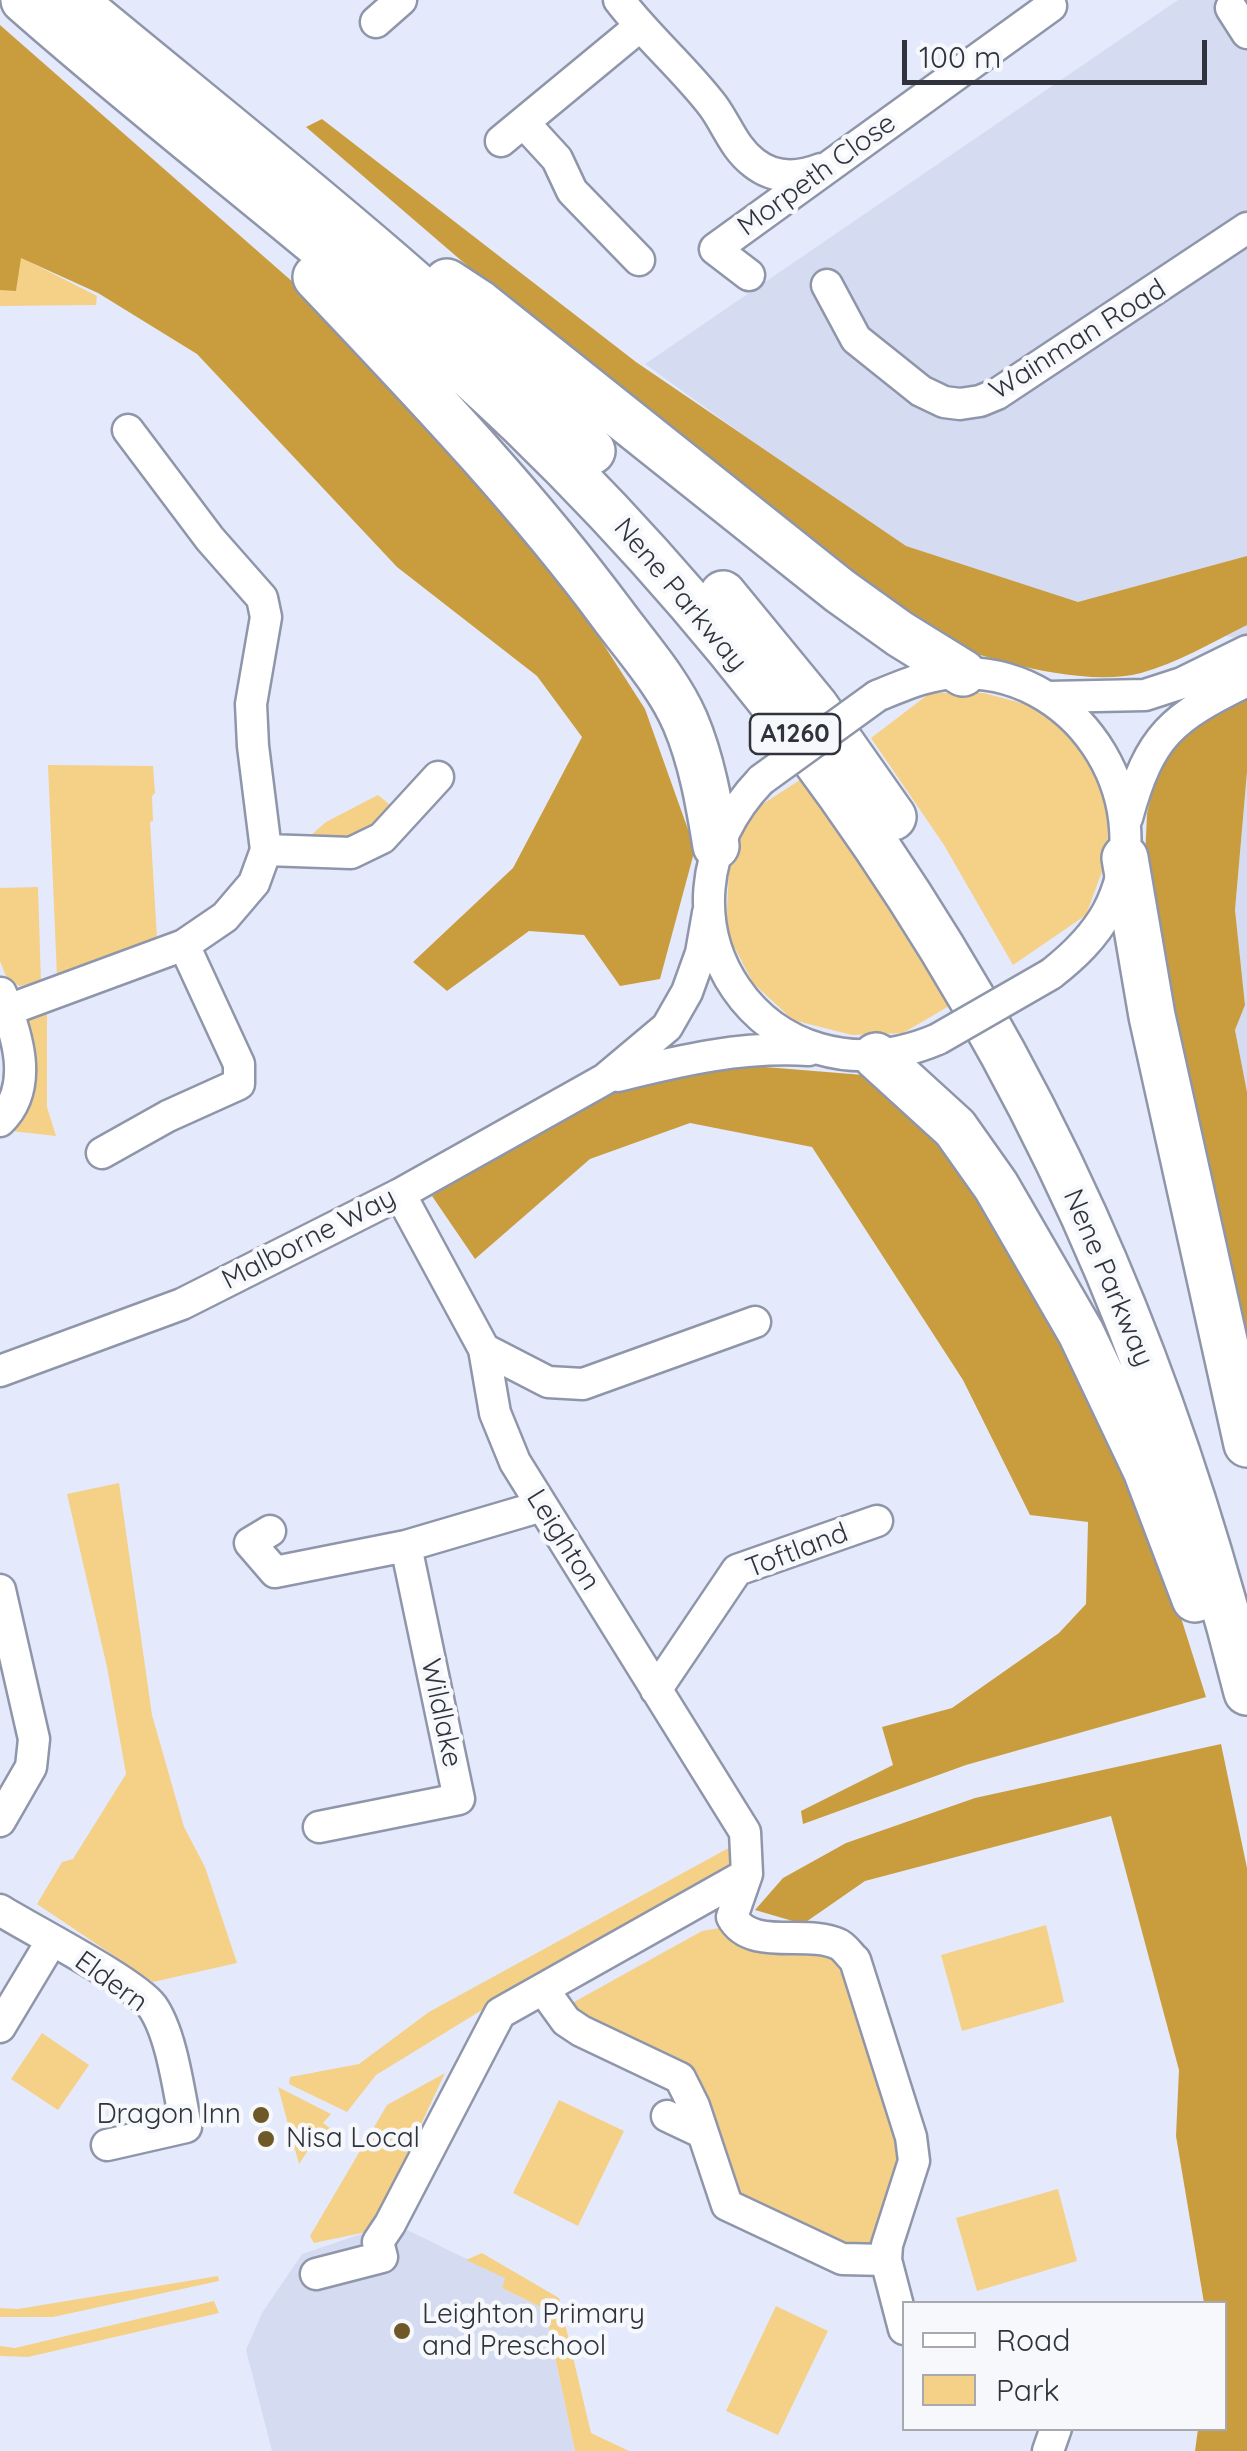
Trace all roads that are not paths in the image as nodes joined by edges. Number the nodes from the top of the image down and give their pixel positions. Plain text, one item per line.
1 (24, 0) edge
2 (73, 0) edge
3 (401, 0) edge
4 (618, 0) edge
5 (1053, 9) edge
6 (376, 22) dead end
7 (639, 27) junction
8 (180, 134) junction
9 (828, 166) junction
10 (310, 196) junction
11 (1247, 228) edge
12 (639, 260) dead end
13 (748, 275) dead end
14 (827, 285) dead end
15 (128, 430) dead end
16 (1247, 651) edge
17 (963, 672) junction
18 (1247, 681) edge
19 (1048, 698) junction
20 (438, 777) dead end
21 (1125, 840) junction
22 (716, 846) junction
23 (266, 850) junction
24 (708, 913) junction
25 (184, 945) junction
26 (4, 1000) edge
27 (823, 1051) junction
28 (876, 1056) junction
29 (605, 1079) junction
30 (0, 1120) edge
31 (102, 1153) dead end
32 (400, 1194) junction
33 (755, 1322) dead end
34 (484, 1349) junction
35 (0, 1371) edge
36 (1247, 1444) edge
37 (542, 1506) junction
38 (877, 1521) dead end
39 (270, 1531) dead end
40 (406, 1546) junction
41 (1247, 1573) edge
42 (0, 1590) edge
43 (656, 1690) junction
44 (1247, 1692) edge
45 (1247, 1720) edge
46 (0, 1821) edge
47 (319, 1828) dead end
48 (747, 1874) junction
49 (0, 1910) edge
50 (51, 1942) junction
51 (543, 1989) junction
52 (0, 2027) edge
53 (667, 2116) dead end
54 (703, 2134) junction
55 (107, 2145) dead end
56 (886, 2260) junction
57 (316, 2274) dead end
58 (902, 2321) edge

1 - 8 highway, Nene Parkway / A1260
2 - 10 highway, Nene Parkway / A1260
3 - 6 street
4 - 7 street
5 - 9 street, Morpeth Close
7 - 9 street
7 - 12 street
8 - 22 highway
8 - 44 highway, Nene Parkway / A1260
9 - 13 street, Morpeth Close
10 - 17 highway
10 - 41 highway, Nene Parkway / A1260
11 - 14 street, Wainman Road
15 - 23 street
16 - 19 street
17 - 19 street
17 - 22 street, bridge
18 - 21 street, Malborne Way
19 - 21 street
20 - 23 street
21 - 28 street, Malborne Way, bridge
21 - 36 highway
22 - 24 street
23 - 25 street
24 - 27 street
24 - 29 street, Malborne Way
25 - 26 street
25 - 31 street
26 - 30 street
27 - 28 street, Malborne Way
27 - 29 street, Malborne Way
28 - 45 highway
29 - 32 street, Malborne Way
32 - 34 street, Leighton
32 - 35 street, Malborne Way
33 - 34 street
34 - 37 street, Leighton
37 - 40 street
37 - 43 street, Leighton
38 - 43 street, Toftland
39 - 40 street
40 - 47 street, Wildlake
42 - 46 street
43 - 48 street, Leighton
48 - 51 street
48 - 56 street, Leighton
49 - 50 street, Eldern
50 - 52 street, Eldern
50 - 55 street, Eldern
51 - 54 street
51 - 57 street
53 - 54 street
54 - 56 street
56 - 58 street, Leighton

